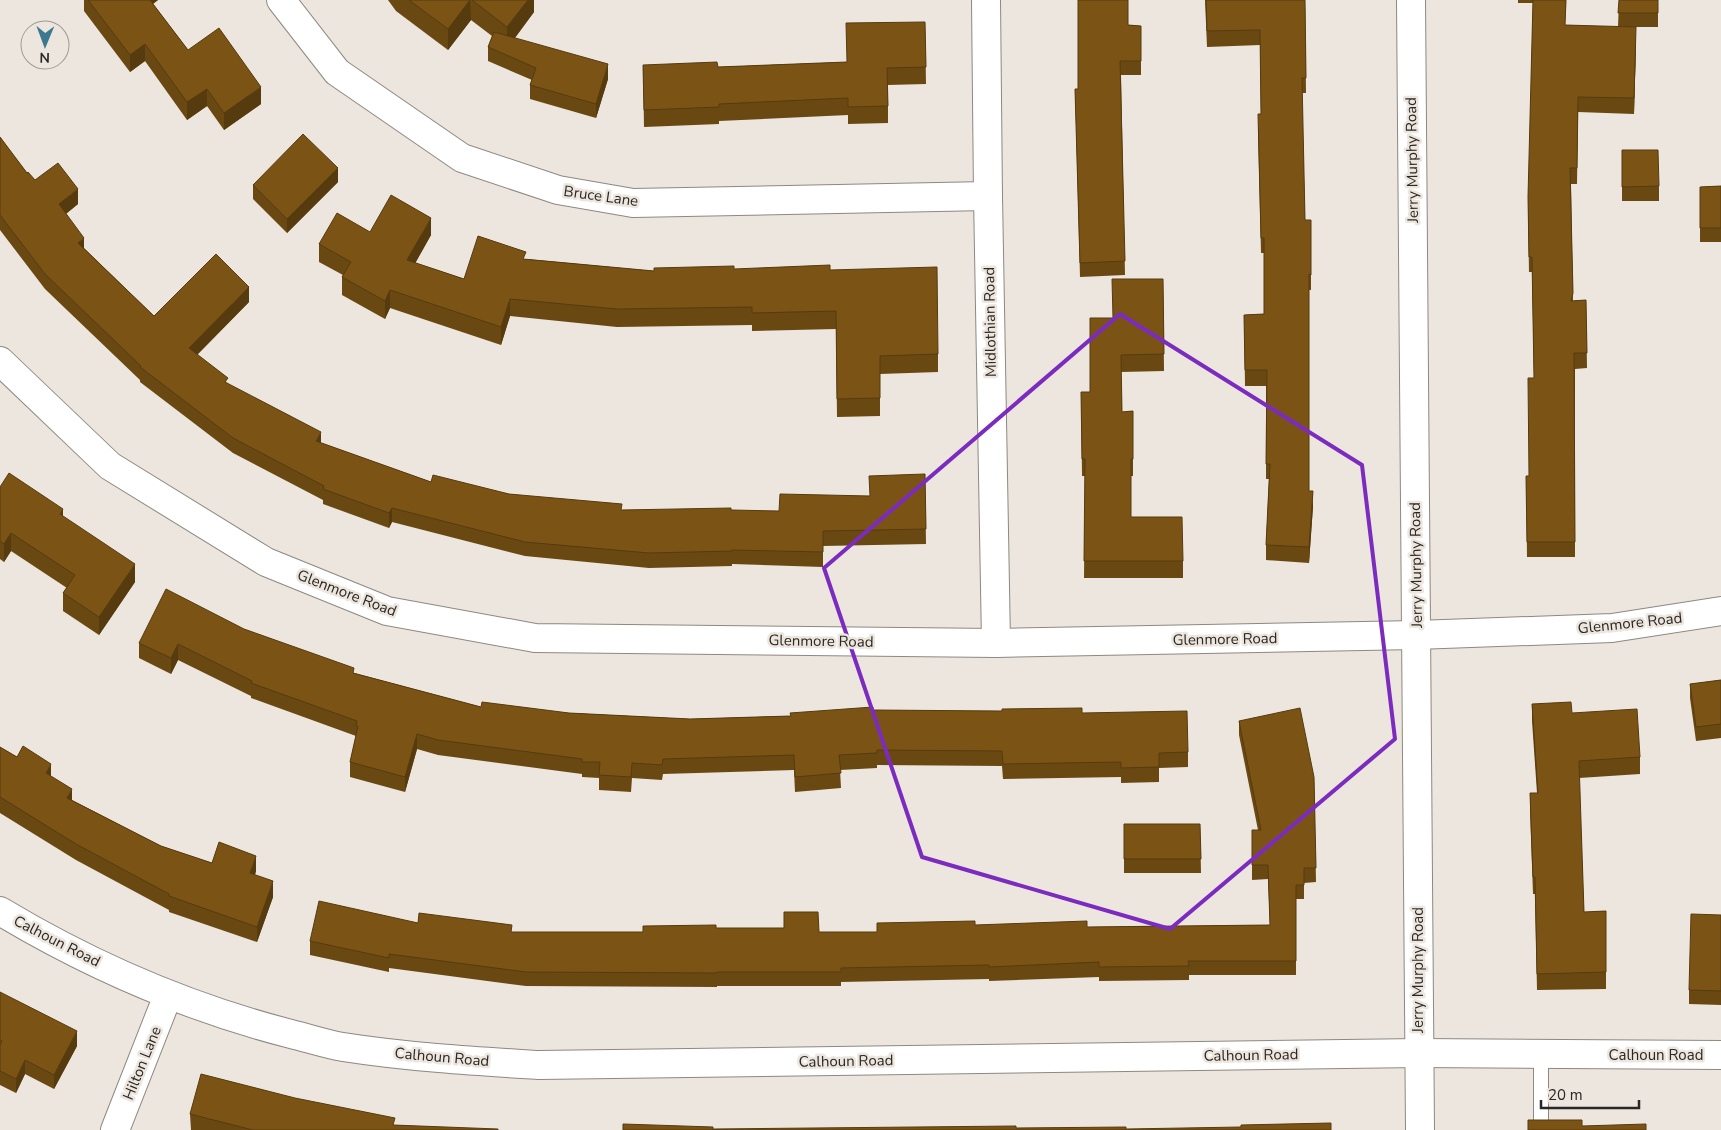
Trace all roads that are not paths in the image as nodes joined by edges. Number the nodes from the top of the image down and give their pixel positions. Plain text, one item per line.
1 (281, 0) edge
2 (986, 0) edge
3 (1411, 0) edge
4 (988, 196) junction
5 (0, 361) edge
6 (1721, 611) edge
7 (1416, 635) junction
8 (996, 644) junction
9 (0, 911) edge
10 (168, 995) junction
11 (1419, 1053) junction
12 (1541, 1054) junction
13 (1721, 1055) edge
14 (1541, 1128) edge
15 (115, 1130) edge
16 (1420, 1130) edge

1 - 4 street, Bruce Lane
2 - 4 street, Midlothian Road
3 - 7 street, Jerry Murphy Road
4 - 8 street, Midlothian Road
5 - 8 street, Glenmore Road
6 - 7 street, Glenmore Road
7 - 8 street, Glenmore Road
7 - 11 street, Jerry Murphy Road
9 - 10 street, Calhoun Road
10 - 11 street, Calhoun Road
10 - 15 street, Hilton Lane
11 - 12 street, Calhoun Road
11 - 16 street, Jerry Murphy Road
12 - 13 street, Calhoun Road
12 - 14 lane

